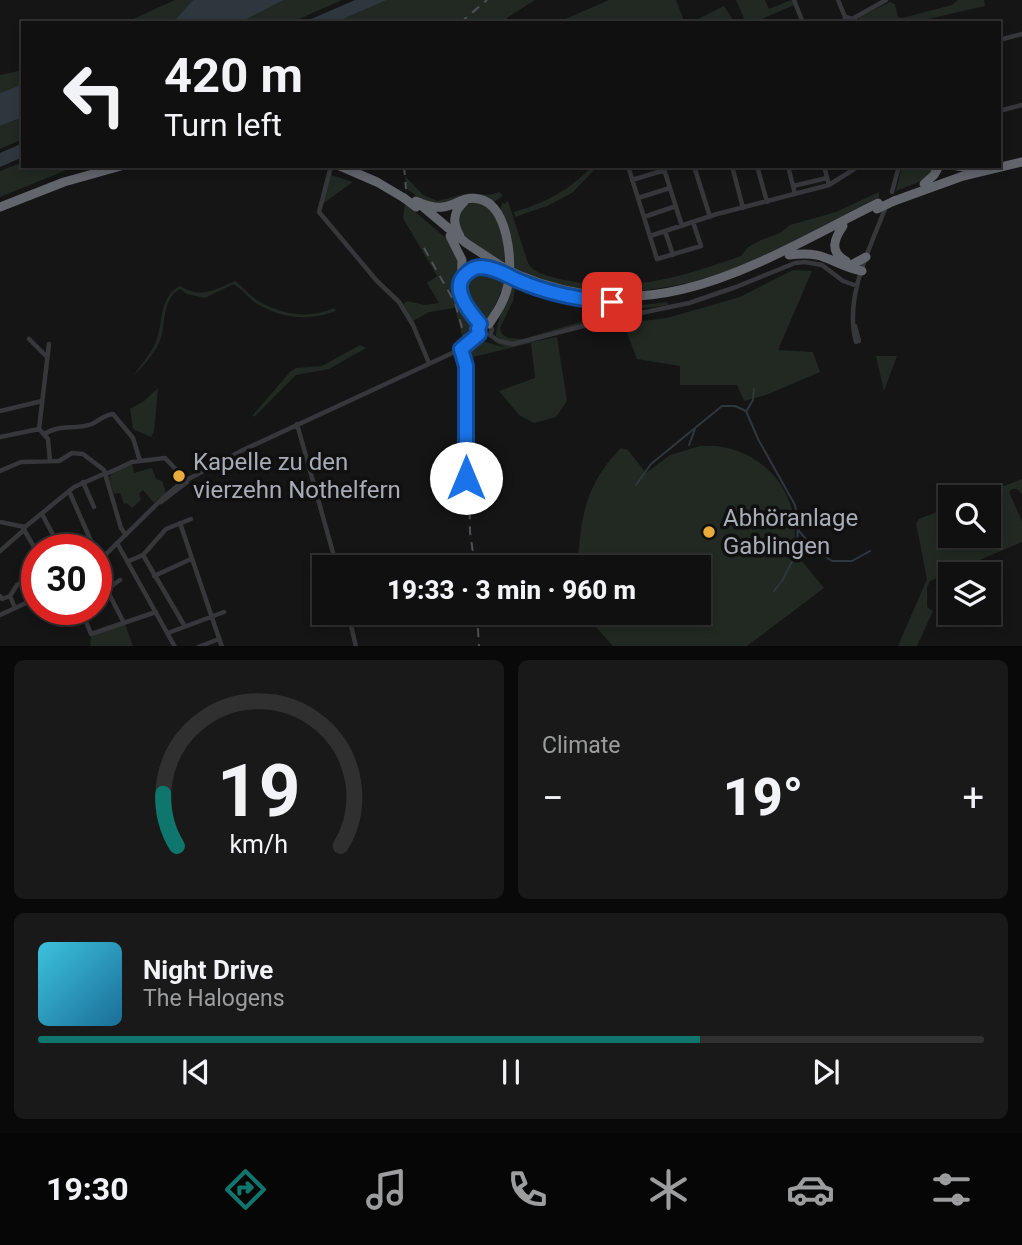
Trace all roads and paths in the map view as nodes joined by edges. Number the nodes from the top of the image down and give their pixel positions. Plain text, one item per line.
1 (794, 0) edge
2 (838, 0) edge
3 (886, 0) edge
4 (844, 20) edge
5 (802, 21) edge
6 (853, 21) edge
7 (1022, 34) edge
8 (1001, 39) edge
9 (1022, 105) edge
10 (1001, 110) edge
11 (1022, 160) edge
12 (1001, 162) edge
13 (1001, 166) edge
14 (92, 168) edge
15 (114, 168) edge
16 (330, 168) edge
17 (345, 168) edge
18 (358, 168) edge
19 (629, 168) edge
20 (664, 168) edge
21 (695, 168) edge
22 (733, 168) edge
23 (758, 168) edge
24 (790, 168) edge
25 (824, 168) edge
26 (856, 168) edge
27 (899, 168) edge
28 (938, 168) edge
29 (975, 168) edge
30 (992, 168) edge
31 (827, 178) junction
32 (632, 180) junction
33 (816, 181) junction
34 (923, 184) junction
35 (829, 185) junction
36 (793, 187) junction
37 (670, 188) junction
38 (818, 188) junction
39 (795, 194) junction
40 (894, 196) junction
41 (638, 198) junction
42 (410, 199) junction
43 (468, 200) junction
44 (0, 201) edge
45 (767, 202) junction
46 (676, 206) junction
47 (0, 207) edge
48 (880, 207) junction
49 (743, 208) junction
50 (644, 217) junction
51 (710, 217) junction
52 (694, 222) junction
53 (682, 226) junction
54 (843, 226) junction
55 (665, 231) junction
56 (450, 236) junction
57 (650, 236) junction
58 (462, 240) junction
59 (673, 255) junction
60 (789, 255) junction
61 (866, 257) junction
62 (853, 264) junction
63 (500, 269) junction
64 (862, 271) junction
65 (518, 277) junction
66 (461, 279) junction
67 (857, 286) junction
68 (483, 327) junction
69 (490, 335) junction
70 (29, 339) dead end
71 (857, 342) dead end
72 (49, 344) dead end
73 (461, 349) junction
74 (46, 357) junction
75 (429, 363) junction
76 (42, 401) junction
77 (0, 411) edge
78 (296, 424) junction
79 (40, 429) junction
80 (285, 431) junction
81 (45, 434) junction
82 (0, 436) edge
83 (301, 436) junction
84 (261, 441) junction
85 (50, 461) junction
86 (140, 461) junction
87 (0, 471) edge
88 (106, 473) junction
89 (466, 478) dead end
90 (187, 481) junction
91 (83, 482) junction
92 (69, 491) junction
93 (94, 507) dead end
94 (42, 514) junction
95 (191, 519) dead end
96 (0, 522) edge
97 (180, 523) junction
98 (23, 529) junction
99 (26, 534) edge
100 (53, 534) edge
101 (88, 534) edge
102 (125, 534) junction
103 (117, 543) junction
104 (112, 548) edge
105 (0, 551) edge
106 (143, 555) junction
107 (334, 555) edge
108 (191, 559) junction
109 (129, 561) junction
110 (154, 576) junction
111 (120, 580) dead end
112 (21, 583) edge
113 (112, 586) edge
114 (10, 596) junction
115 (1, 598) edge
116 (112, 600) edge
117 (21, 605) edge
118 (15, 608) junction
119 (156, 612) junction
120 (224, 612) dead end
121 (0, 615) edge
122 (212, 616) junction
123 (124, 623) junction
124 (87, 625) edge
125 (184, 625) junction
126 (351, 625) edge
127 (168, 633) junction
128 (219, 639) junction
129 (175, 646) edge
130 (198, 646) edge
131 (222, 646) edge
132 (356, 646) edge

1 - 5 street
2 - 4 street
3 - 6 street
4 - 6 street
7 - 8 street
9 - 10 street
11 - 12 highway
11 - 13 highway
14 - 44 highway
15 - 47 highway
16 - 75 street
17 - 42 highway
18 - 42 highway
19 - 32 street
20 - 32 street
20 - 37 street
21 - 51 street
22 - 49 street
23 - 45 street
24 - 36 street
25 - 31 street
26 - 35 street
27 - 40 street
28 - 34 highway
29 - 34 highway
30 - 40 highway
31 - 33 street
31 - 35 street
32 - 41 street
33 - 36 street
33 - 38 street
34 - 40 highway
35 - 38 street
36 - 39 street
37 - 41 street
37 - 46 street
38 - 39 street
39 - 45 street
40 - 48 highway, bridge
41 - 50 street
42 - 43 highway
42 - 56 highway
42 - 58 highway
43 - 58 highway
43 - 68 highway
45 - 49 street
46 - 50 street
46 - 53 street
48 - 54 highway
48 - 61 street
48 - 65 highway
49 - 51 street
50 - 57 street
51 - 52 street
52 - 53 street
52 - 59 street
53 - 55 street
54 - 60 highway
54 - 62 highway
55 - 57 street
55 - 59 street
56 - 63 highway
56 - 66 highway
57 - 59 street
58 - 63 highway
60 - 64 highway
60 - 65 highway
61 - 62 highway
61 - 64 street
62 - 64 highway
63 - 65 highway, bridge
63 - 66 highway
64 - 67 street
66 - 68 highway
67 - 69 street
67 - 71 street
68 - 69 street
68 - 69 street
68 - 73 street
70 - 74 street
72 - 74 street
73 - 75 street
73 - 89 street
74 - 76 street
75 - 78 street
76 - 77 street
76 - 79 street
78 - 80 street
78 - 83 street
78 - 84 street
79 - 81 street
79 - 82 street
80 - 83 street
80 - 84 street
81 - 85 street
81 - 86 street
83 - 107 street
84 - 90 street
85 - 87 street
85 - 88 street
86 - 88 street
86 - 90 street
88 - 91 street
88 - 102 street
90 - 102 street
91 - 92 street
91 - 93 street
92 - 94 street
92 - 101 street
94 - 98 street
94 - 100 street
95 - 97 street
96 - 98 street
97 - 106 street
97 - 108 street
98 - 99 street
98 - 105 street
102 - 103 street
103 - 104 street
103 - 109 street
106 - 109 street
106 - 110 street
108 - 110 street
108 - 122 street
109 - 119 street
110 - 125 street
111 - 113 street
112 - 114 street
114 - 115 street
114 - 118 street
116 - 123 street
117 - 118 street
118 - 121 street
119 - 123 street
119 - 127 street
120 - 122 street
122 - 125 street
122 - 128 street
123 - 124 street
125 - 127 street
126 - 132 street
127 - 129 street
128 - 130 street
128 - 131 street

